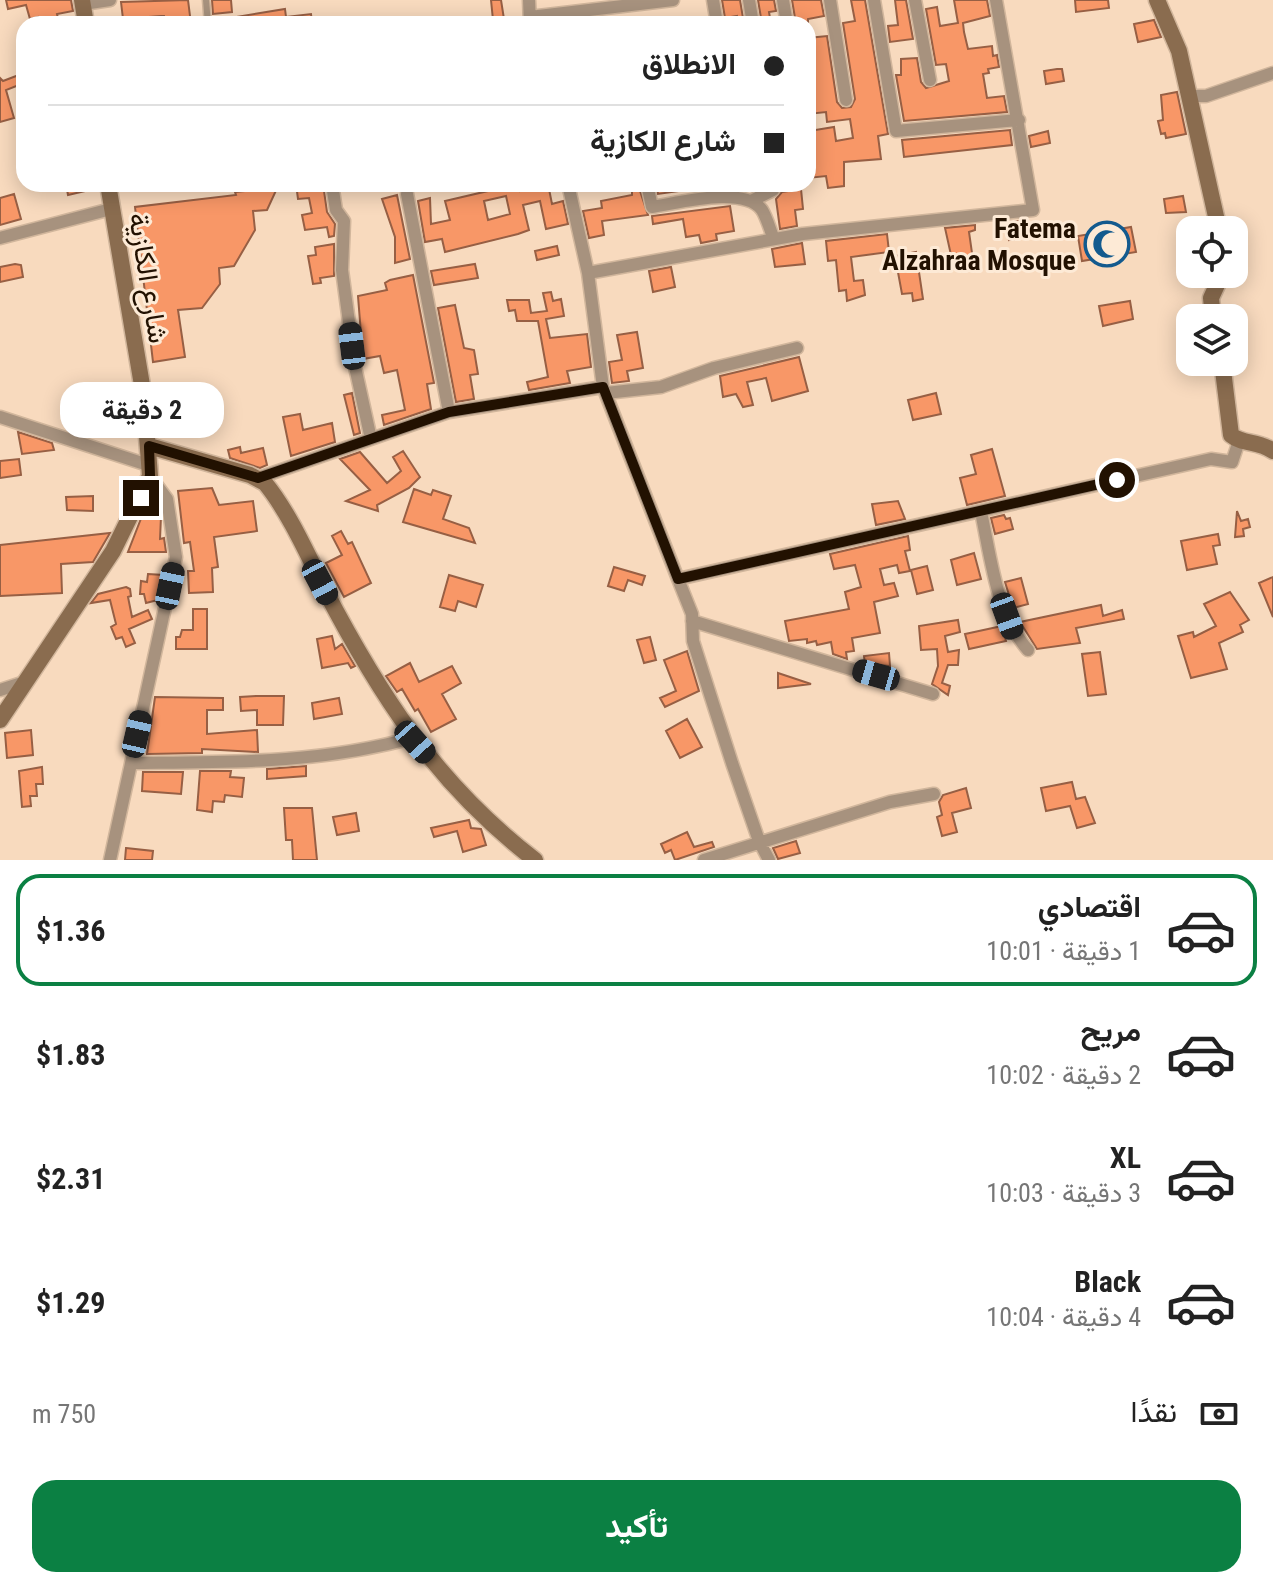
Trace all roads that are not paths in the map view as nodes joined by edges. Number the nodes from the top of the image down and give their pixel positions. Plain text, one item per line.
1 (110, 0) edge
2 (673, 0) edge
3 (830, 0) edge
4 (874, 0) edge
5 (915, 0) edge
6 (996, 0) edge
7 (1157, 0) edge
8 (82, 2) edge
9 (559, 16) edge
10 (1273, 73) edge
11 (930, 80) dead end
12 (1188, 96) junction
13 (846, 100) dead end
14 (1019, 120) junction
15 (109, 192) edge
16 (333, 192) edge
17 (570, 192) edge
18 (649, 192) edge
19 (769, 192) edge
20 (407, 194) dead end
21 (751, 201) junction
22 (111, 209) junction
23 (1216, 216) edge
24 (0, 238) edge
25 (774, 239) junction
26 (588, 273) junction
27 (797, 348) dead end
28 (1223, 376) edge
29 (604, 390) junction
30 (449, 412) junction
31 (0, 417) edge
32 (371, 439) junction
33 (1239, 441) junction
34 (149, 446) junction
35 (1273, 451) edge
36 (151, 471) junction
37 (258, 478) junction
38 (981, 512) junction
39 (678, 579) junction
40 (692, 621) junction
41 (1028, 650) dead end
42 (25, 682) junction
43 (0, 690) edge
44 (933, 694) dead end
45 (0, 720) edge
46 (412, 738) junction
47 (131, 763) junction
48 (934, 794) dead end
49 (759, 841) junction
50 (110, 860) edge
51 (535, 860) edge
52 (704, 860) edge
53 (769, 860) edge

1 - 8 street
2 - 9 street
3 - 13 street
4 - 14 street
5 - 11 street
6 - 14 street
7 - 12 street
10 - 12 street
12 - 23 street
14 - 25 street
15 - 22 street, شارع الكازية
16 - 32 street
17 - 26 street
18 - 21 street
19 - 21 street
20 - 30 street
21 - 25 street
22 - 24 street
22 - 34 street, شارع الكازية
25 - 26 street
26 - 29 street
27 - 29 street
28 - 33 street
29 - 30 street
29 - 39 street
30 - 32 street
31 - 36 street
32 - 37 street
33 - 35 street
33 - 38 street
34 - 36 street, شارع الكازية
34 - 37 street
36 - 42 street
36 - 47 street
37 - 46 street
38 - 39 street
38 - 41 street
39 - 40 street
40 - 44 street
40 - 49 street
42 - 43 street
42 - 45 street
46 - 47 street
46 - 51 street
47 - 50 street
48 - 49 street
49 - 52 street
49 - 53 street

